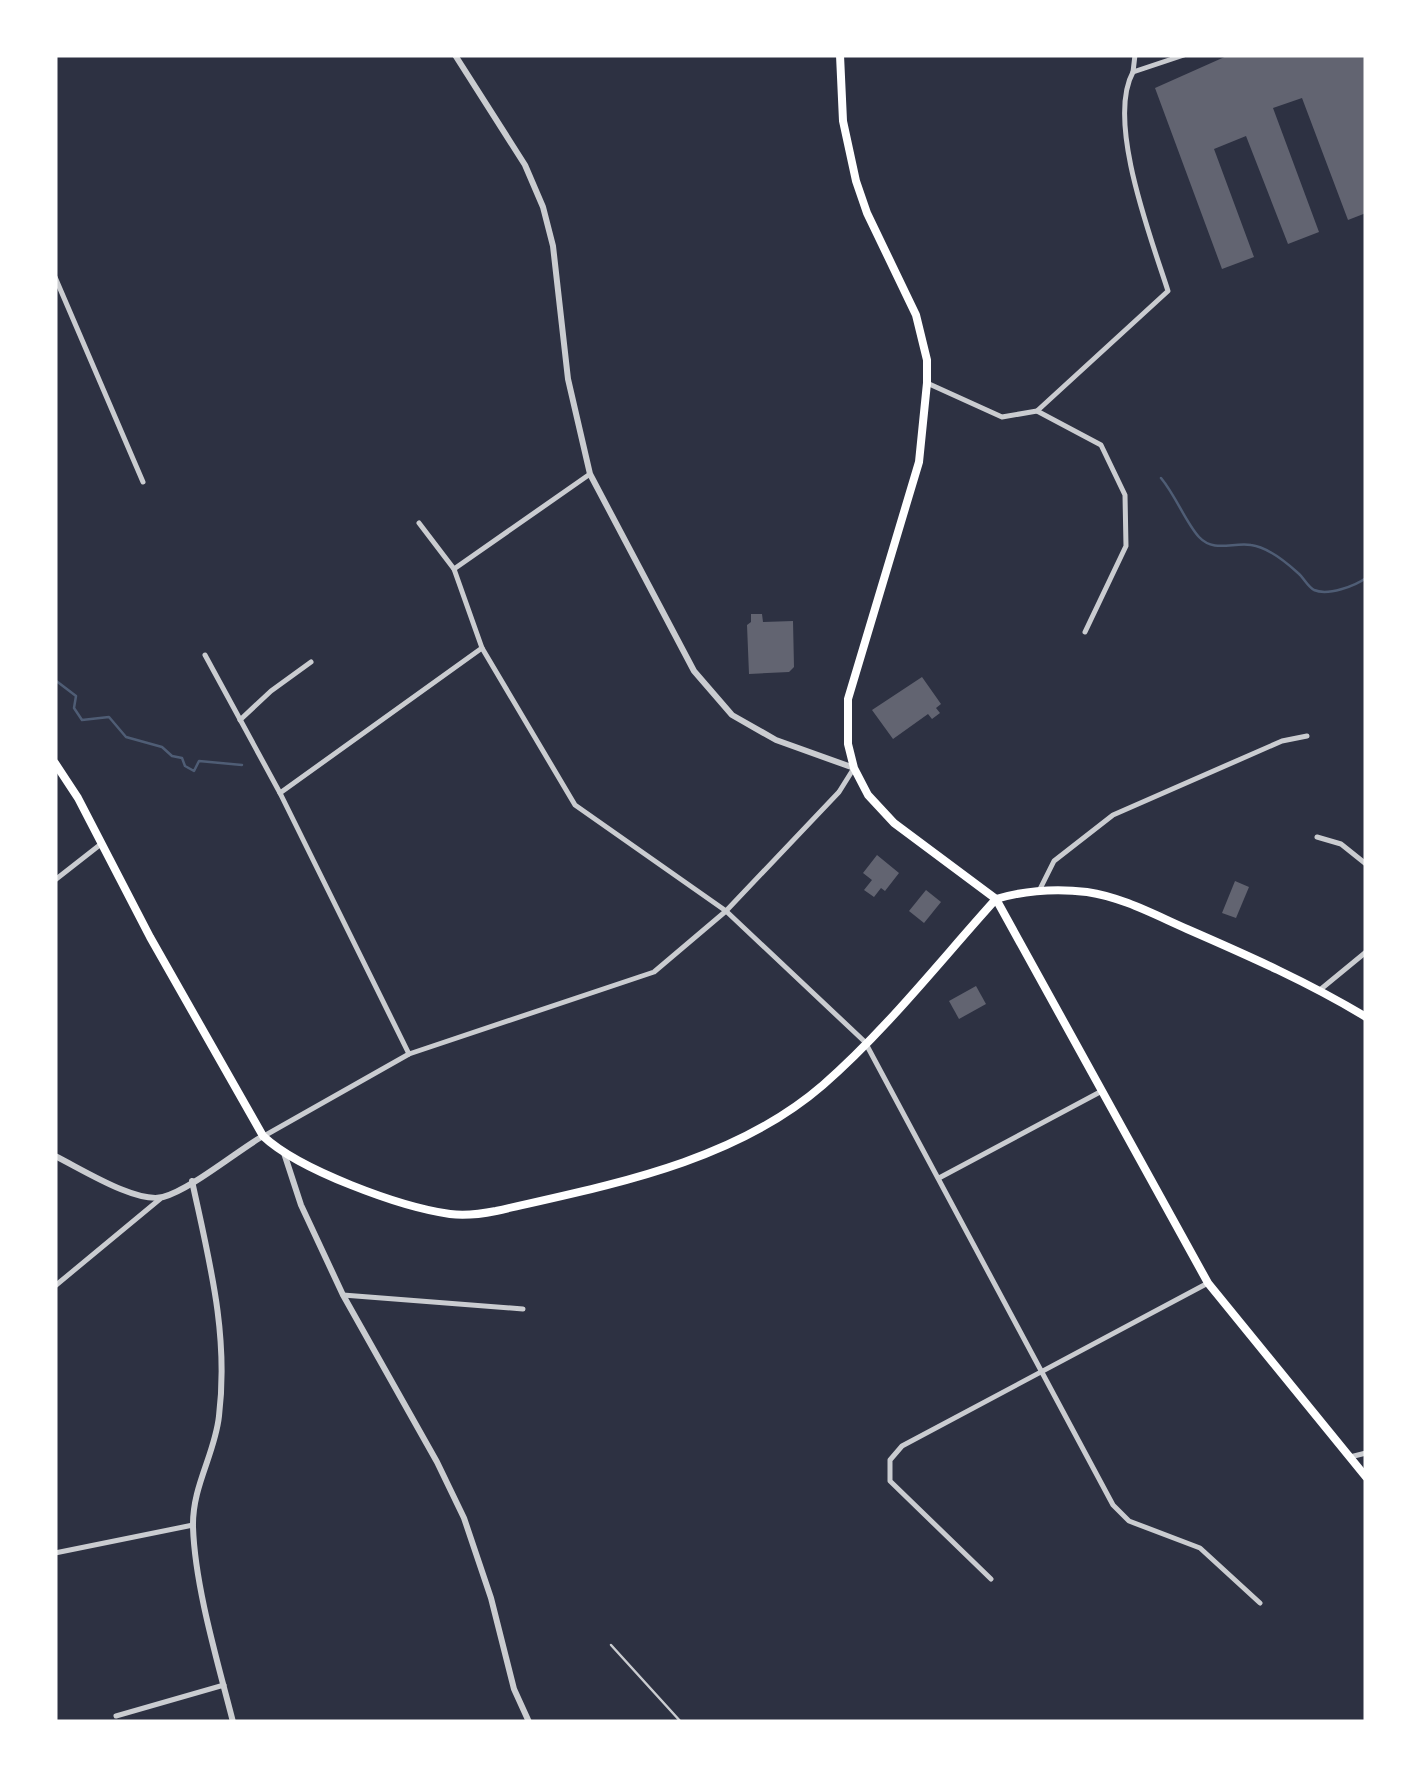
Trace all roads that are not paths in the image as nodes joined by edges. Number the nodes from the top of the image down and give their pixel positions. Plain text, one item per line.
1 (454, 55) edge
2 (840, 55) edge
3 (1135, 55) edge
4 (1184, 55) edge
5 (1132, 72) junction
6 (55, 277) edge
7 (927, 383) junction
8 (1037, 410) junction
9 (590, 474) junction
10 (143, 482) dead end
11 (419, 523) dead end
12 (454, 569) junction
13 (1085, 632) dead end
14 (482, 648) junction
15 (205, 655) dead end
16 (311, 662) dead end
17 (240, 720) junction
18 (1307, 736) dead end
19 (55, 762) edge
20 (854, 768) junction
21 (280, 793) junction
22 (1317, 837) dead end
23 (102, 844) junction
24 (1366, 864) edge
25 (55, 880) edge
26 (1040, 889) junction
27 (996, 899) junction
28 (726, 912) junction
29 (1366, 952) edge
30 (1320, 989) junction
31 (1366, 1016) edge
32 (865, 1042) junction
33 (409, 1054) junction
34 (1100, 1092) junction
35 (263, 1136) junction
36 (284, 1153) junction
37 (55, 1156) edge
38 (938, 1178) junction
39 (192, 1181) junction
40 (162, 1197) junction
41 (1208, 1283) junction
42 (55, 1286) edge
43 (343, 1296) junction
44 (523, 1309) dead end
45 (1039, 1371) junction
46 (1366, 1453) edge
47 (1348, 1458) junction
48 (1366, 1477) edge
49 (193, 1525) junction
50 (55, 1552) edge
51 (991, 1580) dead end
52 (1260, 1604) dead end
53 (611, 1644) dead end
54 (224, 1685) junction
55 (116, 1716) dead end
56 (525, 1720) edge
57 (233, 1722) edge
58 (681, 1722) edge

1 - 9 street
2 - 7 main road
3 - 5 street
4 - 5 street
5 - 8 street
6 - 10 street
7 - 8 street
7 - 20 main road
8 - 13 street
9 - 12 street
9 - 20 street
11 - 12 street
12 - 14 street
14 - 21 street
14 - 28 street
15 - 17 street
16 - 17 street
17 - 21 street
18 - 26 street
19 - 23 main road
20 - 27 main road
20 - 28 street
21 - 33 street
22 - 24 street
23 - 25 street
23 - 35 main road
26 - 27 main road
26 - 30 main road
27 - 32 main road
27 - 34 main road
28 - 32 street
28 - 33 street
29 - 30 street
30 - 31 main road
32 - 36 main road
32 - 38 street
33 - 35 street
34 - 38 street
34 - 41 main road
35 - 36 main road
35 - 39 street
36 - 43 street
37 - 40 street
38 - 45 street
39 - 40 street
39 - 49 street
40 - 42 street
41 - 45 street
41 - 47 main road
43 - 44 street
43 - 56 street
45 - 51 street
45 - 52 street
46 - 47 street
47 - 48 main road
49 - 50 street
49 - 54 street
53 - 58 lane
54 - 55 street
54 - 57 street

